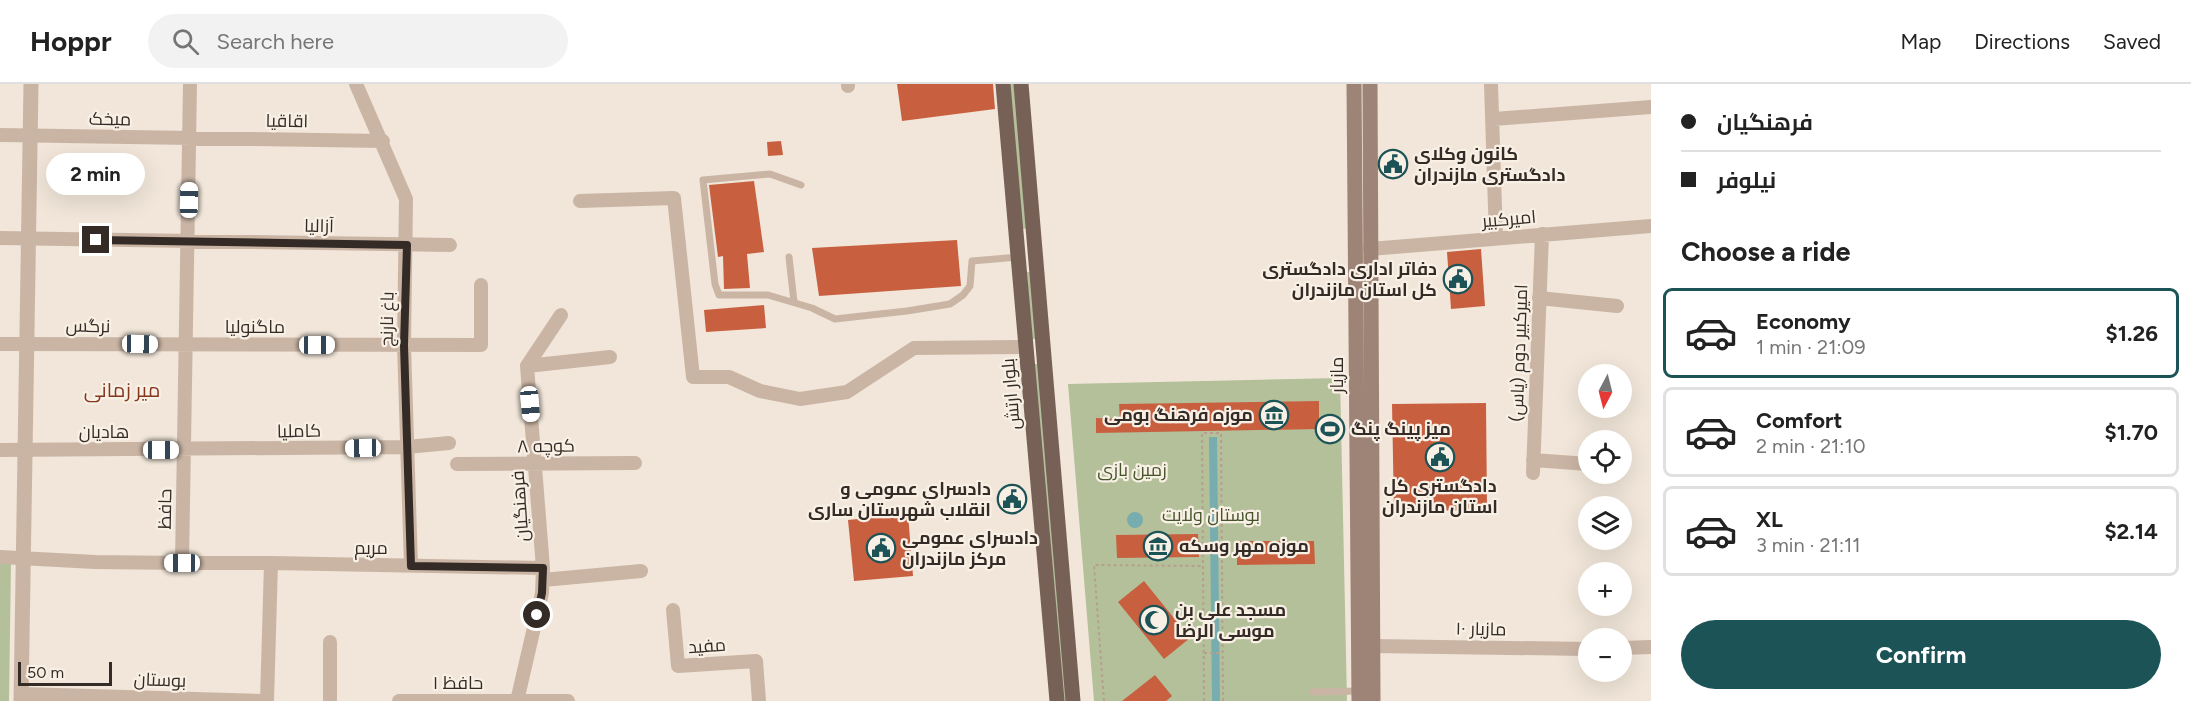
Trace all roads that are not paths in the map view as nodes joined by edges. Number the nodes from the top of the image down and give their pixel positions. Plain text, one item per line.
1 (31, 84) edge
2 (190, 84) edge
3 (356, 84) edge
4 (1003, 84) edge
5 (1021, 84) edge
6 (1354, 84) edge
7 (1370, 84) edge
8 (1491, 84) edge
9 (1651, 108) edge
10 (1494, 119) junction
11 (0, 135) edge
12 (30, 135) junction
13 (190, 138) junction
14 (383, 141) junction
15 (801, 185) dead end
16 (580, 201) dead end
17 (1651, 226) edge
18 (1542, 234) junction
19 (0, 238) edge
20 (28, 238) junction
21 (1496, 238) junction
22 (188, 242) junction
23 (450, 244) dead end
24 (407, 245) junction
25 (1370, 249) junction
26 (1037, 255) junction
27 (789, 257) dead end
28 (1019, 257) junction
29 (482, 285) dead end
30 (1539, 298) junction
31 (794, 302) junction
32 (1617, 306) dead end
33 (561, 315) dead end
34 (26, 343) junction
35 (0, 344) edge
36 (186, 345) junction
37 (404, 345) junction
38 (1045, 346) junction
39 (1026, 347) junction
40 (610, 357) dead end
41 (527, 366) junction
42 (1364, 379) junction
43 (449, 443) dead end
44 (407, 447) junction
45 (0, 450) edge
46 (24, 450) junction
47 (184, 450) junction
48 (636, 463) dead end
49 (457, 464) dead end
50 (535, 465) junction
51 (1578, 465) edge
52 (0, 557) edge
53 (23, 557) junction
54 (182, 563) junction
55 (272, 563) junction
56 (411, 566) junction
57 (641, 571) dead end
58 (543, 574) junction
59 (673, 610) dead end
60 (330, 642) dead end
61 (1373, 646) junction
62 (1651, 646) edge
63 (1632, 647) edge
64 (1578, 649) edge
65 (1313, 692) dead end
66 (1359, 696) edge
67 (22, 697) edge
68 (261, 701) edge
69 (267, 701) edge
70 (330, 701) edge
71 (399, 701) edge
72 (517, 701) edge
73 (568, 701) edge
74 (759, 701) edge
75 (1057, 701) edge
76 (1074, 701) edge
77 (1373, 701) edge

1 - 12 street
2 - 13 street, حافظ
3 - 14 street, باغ نارنج
4 - 28 main road, بلوار ارتش
5 - 26 main road, بلوار ارتش
6 - 42 main road, مازیار
7 - 25 main road, مازیار
8 - 10 street
9 - 10 street
10 - 21 street
11 - 12 street, میخک
12 - 13 street, میخک
12 - 20 street
13 - 14 street, اقاقیا
13 - 22 street, حافظ
14 - 24 street, باغ نارنج
15 - 31 lane
16 - 39 street
17 - 18 street, امیرکبیر
18 - 21 street, امیرکبیر
18 - 30 street, امیرکبیر دوم (یاس)
19 - 20 street, آزالیا
20 - 22 street, آزالیا
20 - 34 street
21 - 25 street, امیرکبیر
22 - 24 street, آزالیا
22 - 36 street, حافظ
23 - 24 street, آزالیا
24 - 37 street, باغ نارنج
25 - 42 main road, مازیار
26 - 28 main road
26 - 38 main road, بلوار ارتش
27 - 31 lane
28 - 31 lane
28 - 39 main road, بلوار ارتش
29 - 37 street, ماگنولیا
30 - 32 street
30 - 51 street, امیرکبیر دوم (یاس)
33 - 41 street
34 - 35 street, نرگس
34 - 36 street, نرگس
34 - 46 street
36 - 37 street, ماگنولیا
36 - 47 street, حافظ
37 - 44 street, باغ نارنج
38 - 39 main road
38 - 76 main road, بلوار ارتش
39 - 75 main road, بلوار ارتش
40 - 41 street
41 - 50 street, فرهنگیان
42 - 61 main road, مازیار
42 - 66 main road, مازیار
43 - 44 street, کاملیا
44 - 47 street, کاملیا
44 - 56 street, باغ نارنج
45 - 46 street, هادیان
46 - 47 street, هادیان
46 - 53 street
47 - 54 street, حافظ
48 - 50 street, کوچه ۸
49 - 50 street, کوچه ۸
50 - 58 street, فرهنگیان
52 - 53 street
53 - 54 street
53 - 67 street
54 - 55 street
55 - 56 street, مریم
55 - 69 street
56 - 58 street, مریم
57 - 58 street, مریم
58 - 72 street, فرهنگیان
59 - 74 street, مفید
60 - 70 street
61 - 64 street, مازیار ١٠
61 - 77 main road, مازیار
62 - 63 street
65 - 66 lane
67 - 68 street, بوستان
71 - 72 street, حافظ ۱
72 - 73 street, حافظ ۱

